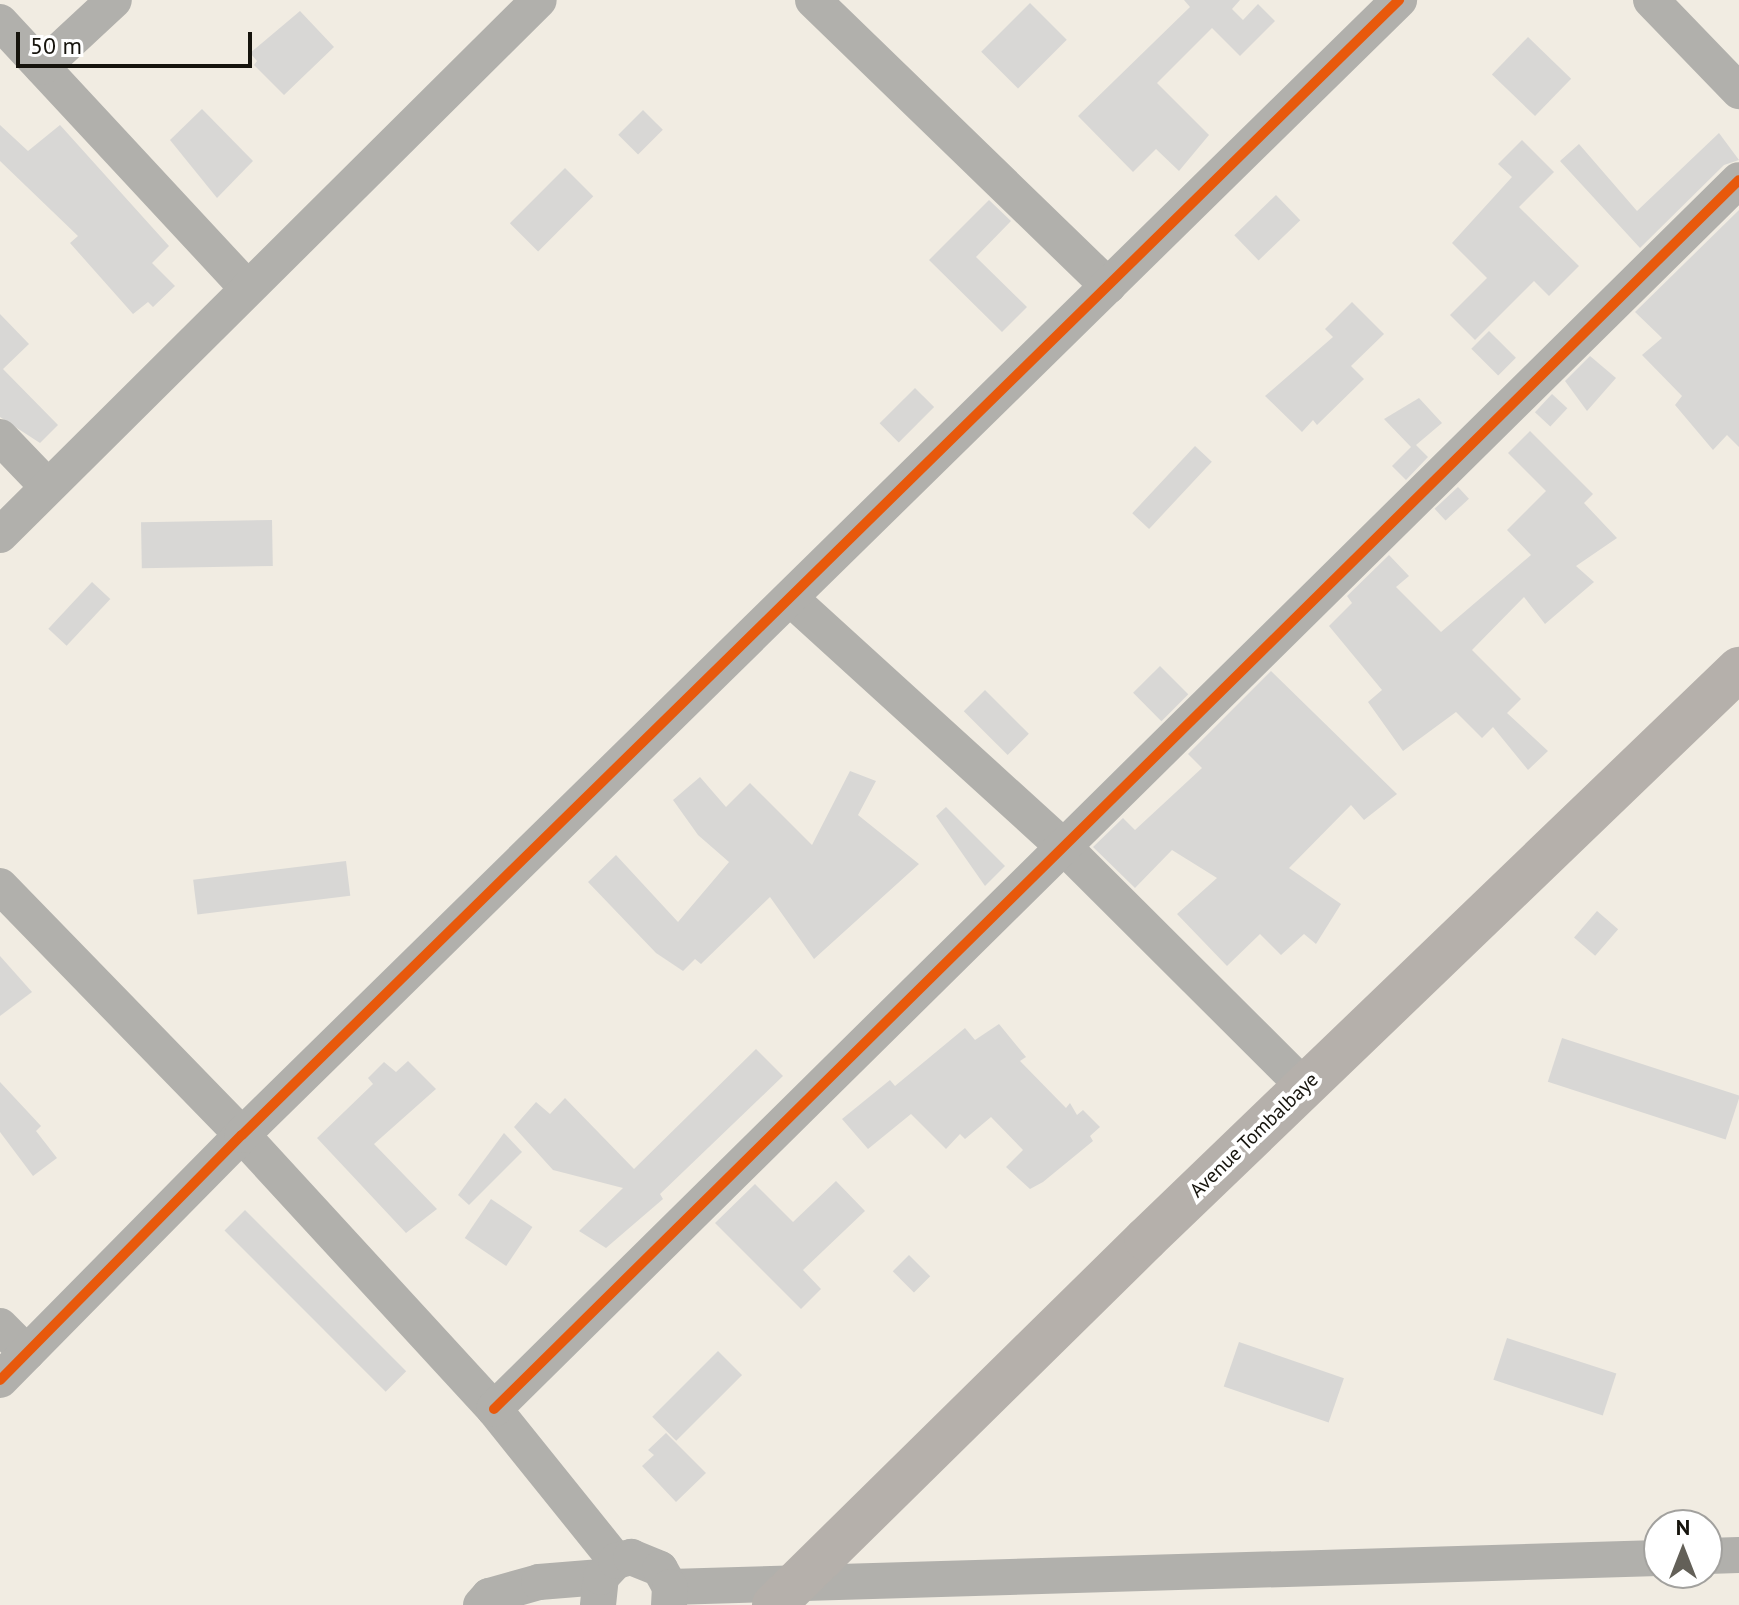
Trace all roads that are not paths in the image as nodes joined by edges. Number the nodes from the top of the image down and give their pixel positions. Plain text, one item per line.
1 (114, 0) edge
2 (539, 0) edge
3 (813, 0) edge
4 (1399, 0) edge
5 (1651, 0) edge
6 (0, 22) edge
7 (42, 67) junction
8 (1739, 91) edge
9 (1739, 180) edge
10 (1108, 286) junction
11 (247, 288) junction
12 (0, 437) edge
13 (48, 487) junction
14 (0, 535) edge
15 (790, 598) junction
16 (1739, 669) edge
17 (1063, 846) junction
18 (0, 886) edge
19 (1305, 1087) junction
20 (242, 1135) junction
21 (0, 1326) edge
22 (27, 1353) junction
23 (0, 1380) edge
24 (494, 1409) junction
25 (1643, 1559) edge
26 (605, 1581) edge
27 (788, 1593) edge
28 (669, 1596) edge
29 (481, 1605) edge

1 - 7 street
2 - 11 street
3 - 10 street
4 - 10 street
5 - 8 street
6 - 7 street
7 - 11 street
9 - 17 street
10 - 15 street
11 - 13 street
12 - 13 street
13 - 14 street
15 - 17 street
15 - 20 street
16 - 19 main road, Avenue Tombalbaye
17 - 19 street
17 - 24 street
18 - 20 street
19 - 27 main road, Avenue Tombalbaye
20 - 22 street
20 - 24 street
21 - 22 street
22 - 23 street
24 - 26 street
25 - 27 street
26 - 28 street
26 - 29 street
27 - 28 street

